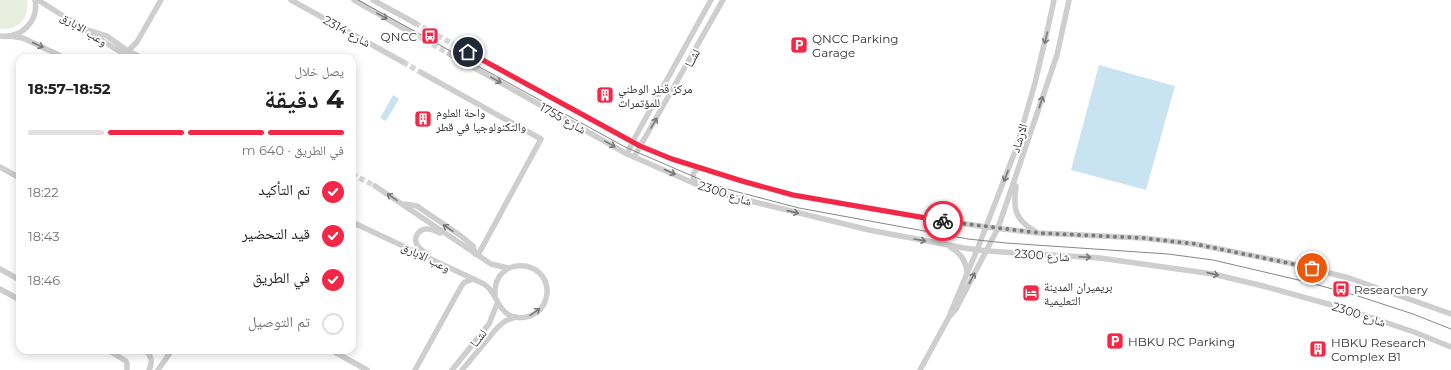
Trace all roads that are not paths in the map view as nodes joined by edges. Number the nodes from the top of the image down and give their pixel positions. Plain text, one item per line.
1 (34, 0) edge
2 (38, 0) edge
3 (161, 0) edge
4 (291, 0) edge
5 (354, 0) edge
6 (373, 0) edge
7 (711, 0) edge
8 (723, 0) edge
9 (1054, 0) edge
10 (1069, 0) edge
11 (415, 23) tunnel mouth
12 (82, 28) junction
13 (410, 32) tunnel mouth
14 (1, 36) edge
15 (9, 36) junction
16 (137, 42) junction
17 (455, 45) tunnel mouth
18 (128, 50) junction
19 (57, 54) edge
20 (124, 54) edge
21 (135, 54) edge
22 (139, 54) edge
23 (450, 54) tunnel mouth
24 (403, 62) tunnel mouth
25 (422, 73) tunnel mouth
26 (633, 141) junction
27 (640, 146) junction
28 (628, 154) junction
29 (634, 157) junction
30 (0, 167) edge
31 (700, 168) junction
32 (16, 176) edge
33 (1017, 176) junction
34 (698, 185) junction
35 (375, 186) tunnel mouth
36 (403, 204) junction
37 (356, 224) edge
38 (986, 227) junction
39 (998, 228) junction
40 (1039, 233) junction
41 (455, 240) junction
42 (486, 241) junction
43 (946, 245) junction
44 (473, 246) junction
45 (977, 250) junction
46 (987, 251) junction
47 (477, 255) junction
48 (442, 264) junction
49 (508, 268) junction
50 (0, 269) edge
51 (967, 270) junction
52 (458, 273) junction
53 (16, 278) edge
54 (475, 279) junction
55 (462, 284) junction
56 (0, 289) edge
57 (495, 296) junction
58 (16, 298) edge
59 (497, 304) junction
60 (1451, 314) edge
61 (516, 317) junction
62 (949, 317) junction
63 (1451, 347) edge
64 (114, 354) edge
65 (149, 354) edge
66 (169, 354) edge
67 (338, 354) edge
68 (127, 370) edge
69 (150, 370) edge
70 (158, 370) edge
71 (367, 370) edge
72 (415, 370) edge
73 (452, 370) edge
74 (462, 370) edge
75 (920, 370) edge

1 - 15 street
2 - 12 street, وعب الابارق
3 - 16 street
4 - 24 street, شارع 2314
5 -> 13 street
6 - 11 street
7 - 26 street, لشــا
27 -> 8 street, لشــا
9 -> 38 street, الارشاد
33 -> 10 street, الارشاد
12 - 18 street
12 - 20 street, وعب الابارق
14 - 15 street
15 -> 19 street
16 - 18 street
16 - 22 street
17 - 26 street, شارع 1755
18 - 21 street
23 -> 28 street, شارع 1755
25 - 42 street
26 - 27 street, شارع 1755
26 - 28 street, لشــا
27 - 29 street, لشــا
27 - 31 street, شارع 2300
28 - 29 street, شارع 1755
29 -> 34 street, شارع 2300
30 - 32 street
31 - 34 street
31 - 38 street, شارع 2300
33 - 39 street, الارشاد
33 - 40 street, الارشاد
34 -> 43 street, شارع 2300
36 -> 35 street
36 - 41 street
44 -> 36 street
37 - 48 street, وعب الابارق
38 - 39 street, شارع 2300
38 - 45 street, الارشاد
39 - 40 street, شارع 2300
39 - 46 street, الارشاد
40 - 60 street, شارع 2300
41 - 47 street
41 - 48 street
42 - 44 street
42 - 47 street
43 - 45 street, شارع 2300
43 - 51 street
44 - 47 street
45 - 46 street, شارع 2300
45 - 51 street, الارشاد
62 -> 46 street, الارشاد
46 -> 63 street, شارع 2300
47 - 49 street
48 - 52 street, وعب الابارق
49 - 57 street
61 -> 49 street
50 - 53 street
51 - 62 street, الارشاد
52 - 54 street, وعب الابارق
52 - 55 street
54 - 55 street
54 - 57 street, وعب الابارق
55 - 72 street
56 - 58 street
57 - 59 street
59 - 61 street
59 - 73 street, لشــا
61 - 74 street, لشــا
62 - 75 street, الارشاد
64 - 68 street
65 - 69 street
66 - 70 street
67 - 71 street

